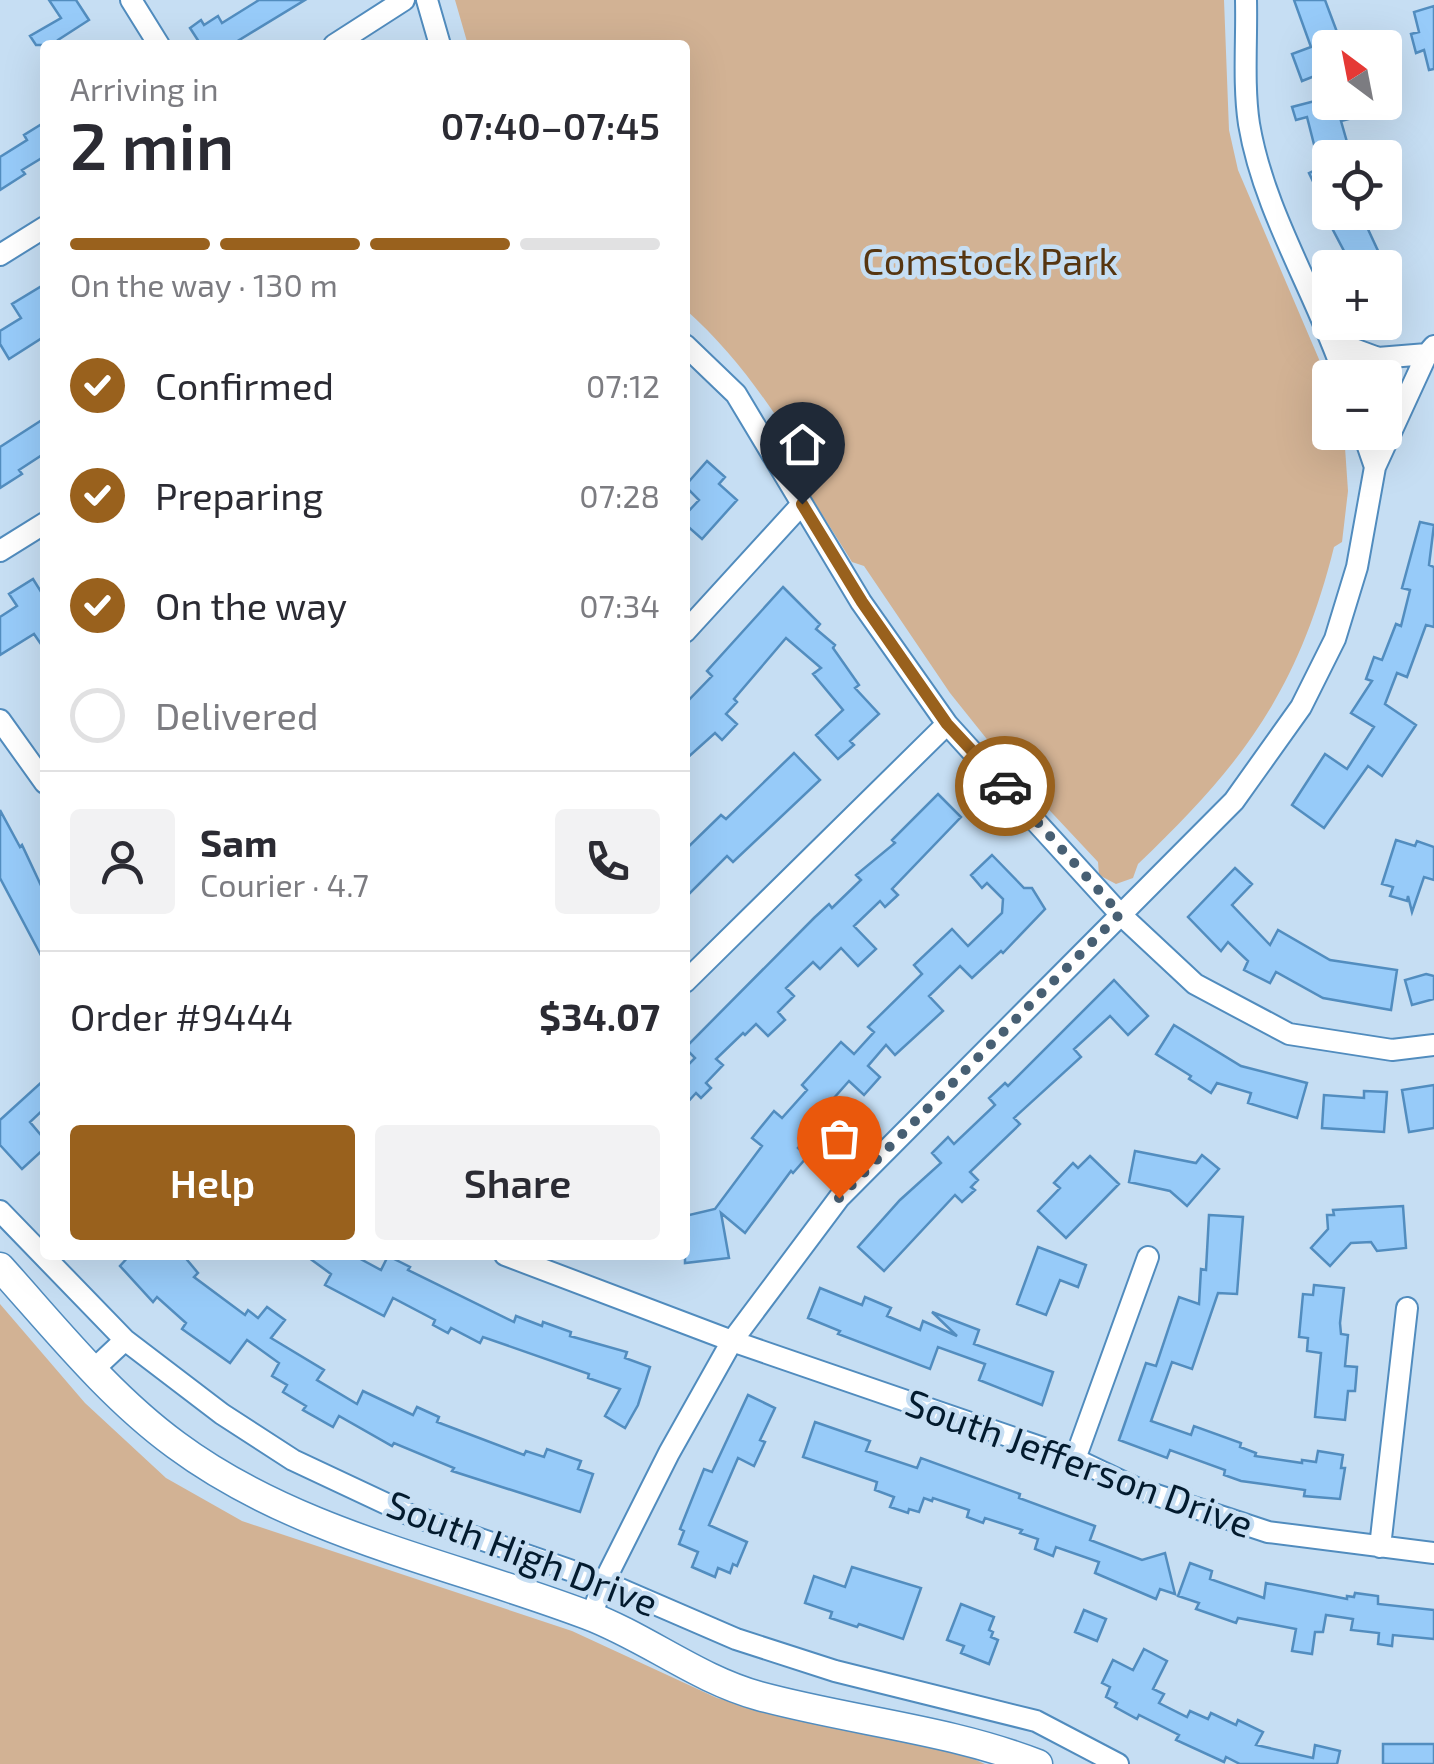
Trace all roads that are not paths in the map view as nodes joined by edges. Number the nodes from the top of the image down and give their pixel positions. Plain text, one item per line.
1 (131, 0) edge
2 (404, 0) edge
3 (428, 0) edge
4 (1246, 0) edge
5 (156, 40) edge
6 (342, 40) edge
7 (439, 40) edge
8 (40, 230) edge
9 (0, 256) edge
10 (1312, 295) edge
11 (1332, 340) joint
12 (690, 350) edge
13 (1431, 350) edge
14 (1339, 360) edge
15 (1402, 387) edge
16 (1411, 389) junction
17 (1370, 450) edge
18 (1375, 467) junction
19 (802, 504) junction
20 (40, 527) edge
21 (0, 551) edge
22 (690, 627) edge
23 (0, 720) edge
24 (947, 724) junction
25 (40, 776) edge
26 (1120, 914) junction
27 (690, 977) edge
28 (1434, 1045) edge
29 (0, 1211) edge
30 (40, 1252) edge
31 (1148, 1256) dead end
32 (47, 1260) edge
33 (519, 1260) edge
34 (0, 1267) edge
35 (1407, 1308) dead end
36 (125, 1340) junction
37 (732, 1341) junction
38 (93, 1370) junction
39 (1075, 1459) junction
40 (1380, 1547) junction
41 (1434, 1552) edge
42 (604, 1582) junction
43 (591, 1616) junction
44 (1038, 1764) edge
45 (1118, 1764) edge

1 - 5 street
2 - 6 street
3 - 7 street
4 - 10 street
8 - 9 street
11 - 13 street
11 - 14 street
12 - 19 street
13 - 16 street
15 - 16 street
16 - 18 street
17 - 18 street
18 - 26 street
19 - 22 street
19 - 24 street
20 - 21 street
23 - 25 street
24 - 26 street
24 - 27 street
26 - 28 street
26 - 37 street
29 - 30 street, South High Drive
31 - 39 street
32 - 36 street, South High Drive
33 - 37 street, South Jefferson Drive
34 - 38 main road, South High Drive
35 - 40 street
36 - 38 street
36 - 42 street, South High Drive
37 - 39 street, South Jefferson Drive
37 - 42 street
38 - 43 main road, South High Drive
39 - 40 street, South Jefferson Drive
40 - 41 street, South Jefferson Drive
42 - 43 street
42 - 45 street, South High Drive
43 - 44 main road, South High Drive

